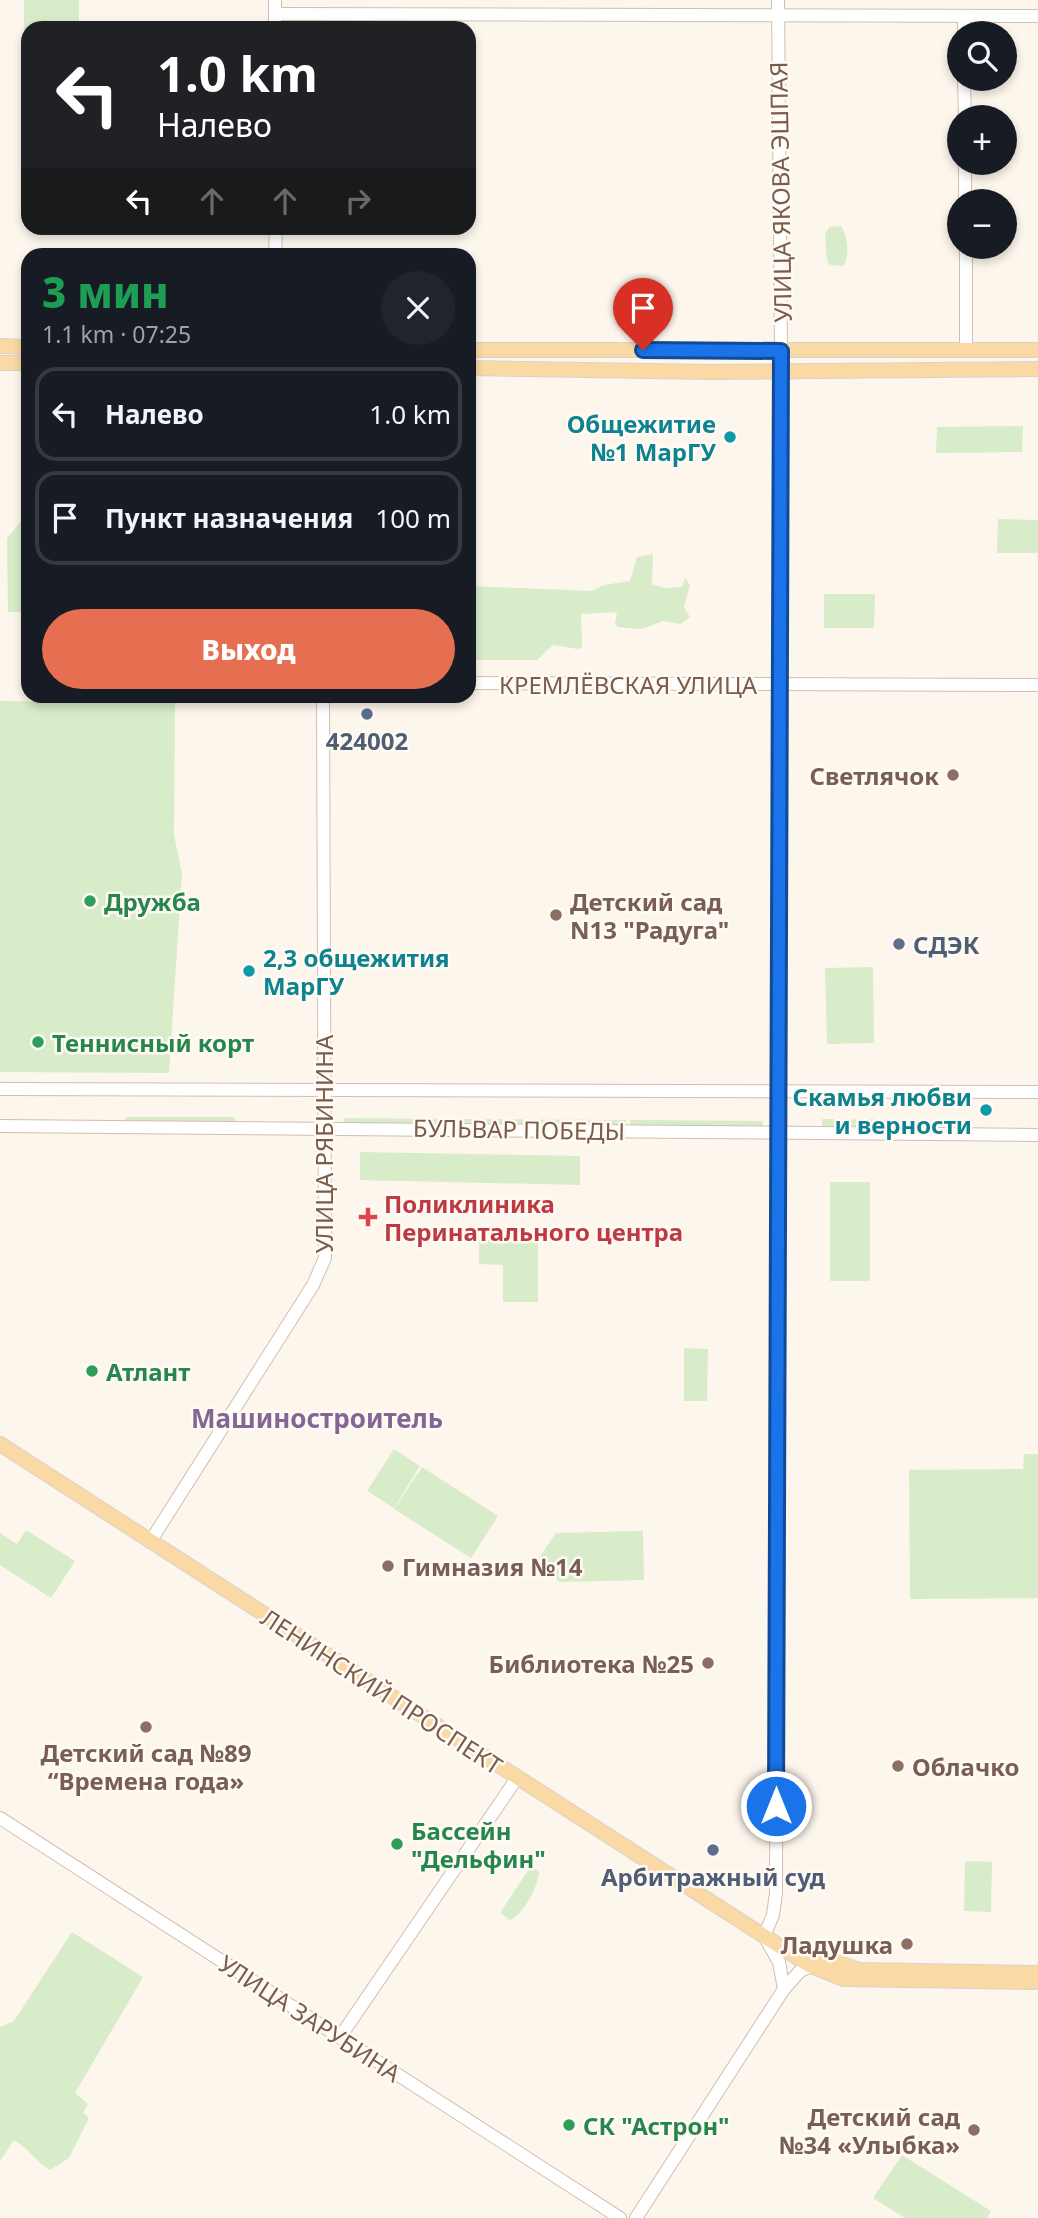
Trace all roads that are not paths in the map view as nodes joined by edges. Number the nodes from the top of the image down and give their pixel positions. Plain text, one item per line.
1 (275, 0) edge
2 (778, 0) edge
3 (275, 14) junction
4 (778, 15) junction
5 (964, 16) junction
6 (1038, 16) edge
7 (275, 21) edge
8 (964, 21) edge
9 (966, 259) edge
10 (0, 346) edge
11 (21, 347) edge
12 (476, 350) edge
13 (1038, 350) edge
14 (781, 351) junction
15 (966, 351) junction
16 (0, 363) edge
17 (21, 363) edge
18 (476, 368) edge
19 (1038, 369) edge
20 (781, 372) junction
21 (476, 683) edge
22 (779, 684) junction
23 (1038, 685) edge
24 (323, 703) edge
25 (0, 1089) edge
26 (324, 1090) junction
27 (778, 1092) junction
28 (1038, 1092) edge
29 (0, 1126) edge
30 (324, 1127) junction
31 (778, 1132) junction
32 (1038, 1135) edge
33 (0, 1444) edge
34 (150, 1542) junction
35 (517, 1778) junction
36 (0, 1818) edge
37 (764, 1936) junction
38 (808, 1965) junction
39 (859, 1970) junction
40 (1038, 1973) edge
41 (1038, 1982) edge
42 (784, 1989) junction
43 (340, 2037) junction
44 (620, 2218) edge
45 (636, 2218) edge

1 - 3 street
2 - 4 street, УЛИЦА ЯКОВА ЭШПАЯ
3 - 4 street
3 - 7 street
4 - 5 street
4 - 14 street, УЛИЦА ЯКОВА ЭШПАЯ
5 - 6 street
5 - 8 street
9 - 15 street
10 - 11 main road
12 - 14 main road
13 - 15 main road
14 - 15 main road
14 - 20 main road, УЛИЦА ЯКОВА ЭШПАЯ
16 - 17 main road
18 - 20 main road
19 - 20 main road
20 - 22 street, УЛИЦА ЯКОВА ЭШПАЯ
21 - 22 street, КРЕМЛЁВСКАЯ УЛИЦА
22 - 23 street, КРЕМЛЁВСКАЯ УЛИЦА
22 - 27 street, УЛИЦА ЯКОВА ЭШПАЯ
24 - 26 street, УЛИЦА РЯБИНИНА
25 - 26 street, БУЛЬВАР ПОБЕДЫ
26 - 27 street, БУЛЬВАР ПОБЕДЫ
26 - 30 street, УЛИЦА РЯБИНИНА
27 - 28 street, БУЛЬВАР ПОБЕДЫ
27 - 31 street, УЛИЦА ЯКОВА ЭШПАЯ
29 - 30 street, БУЛЬВАР ПОБЕДЫ
30 - 31 street, БУЛЬВАР ПОБЕДЫ
30 - 34 street, УЛИЦА РЯБИНИНА
31 - 32 street, БУЛЬВАР ПОБЕДЫ
31 - 37 street, УЛИЦА ЯКОВА ЭШПАЯ
33 - 34 main road, ЛЕНИНСКИЙ ПРОСПЕКТ
34 - 35 main road, ЛЕНИНСКИЙ ПРОСПЕКТ
35 - 37 main road, ЛЕНИНСКИЙ ПРОСПЕКТ
35 - 43 street
36 - 43 street, УЛИЦА ЗАРУБИНА
37 - 38 main road, ЛЕНИНСКИЙ ПРОСПЕКТ
37 - 39 main road, ЛЕНИНСКИЙ ПРОСПЕКТ
37 - 42 street
38 - 39 street
38 - 41 main road, ЛЕНИНСКИЙ ПРОСПЕКТ
38 - 42 street
39 - 40 main road, ЛЕНИНСКИЙ ПРОСПЕКТ
42 - 45 street
43 - 44 street, УЛИЦА ЗАРУБИНА

